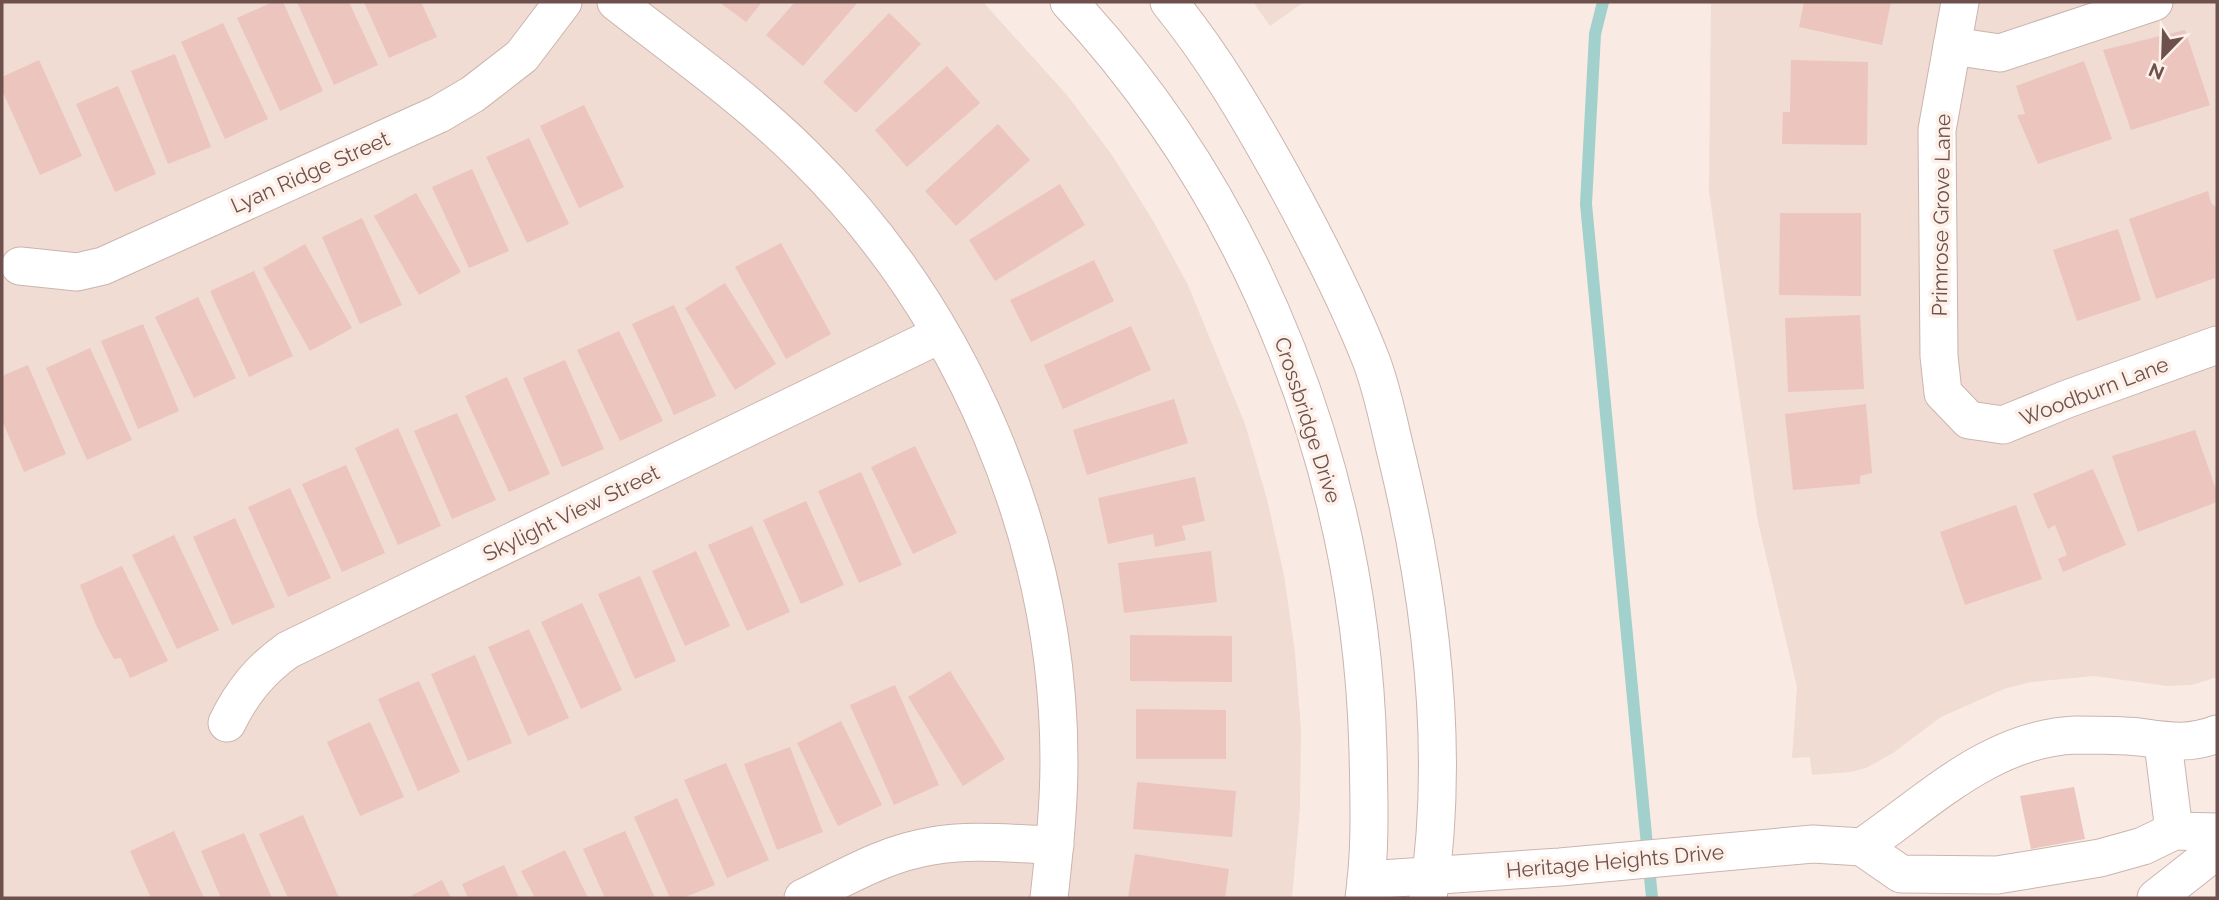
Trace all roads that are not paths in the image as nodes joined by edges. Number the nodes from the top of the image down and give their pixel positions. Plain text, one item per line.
1 (563, 2) edge
2 (616, 2) edge
3 (1069, 2) edge
4 (1169, 2) edge
5 (1960, 2) edge
6 (2154, 2) edge
7 (1952, 47) junction
8 (20, 266) dead end
9 (941, 334) junction
10 (2217, 345) edge
11 (1969, 420) joint
12 (227, 723) dead end
13 (2217, 734) edge
14 (2163, 743) junction
15 (2174, 831) junction
16 (2217, 832) edge
17 (1055, 845) junction
18 (1862, 847) junction
19 (2217, 850) edge
20 (1901, 873) junction
21 (1430, 888) edge
22 (1365, 889) edge
23 (803, 898) edge
24 (1049, 898) edge
25 (1934, 898) edge
26 (2156, 898) edge

1 - 8 street, Lyan Ridge Street
2 - 9 street
3 - 22 street, Crossbridge Drive
4 - 21 street
5 - 7 street, Primrose Grove Lane
6 - 7 street
7 - 11 street, Primrose Grove Lane
9 - 12 street, Skylight View Street
9 - 17 street
10 - 11 street, Woodburn Lane
13 - 14 street
14 - 15 street
14 - 18 street
15 - 16 street
15 - 20 street
17 - 23 street
17 - 24 street
18 - 20 street
18 - 21 street, Heritage Heights Drive
19 - 26 street
20 - 25 street
21 - 22 street, Heritage Heights Drive

